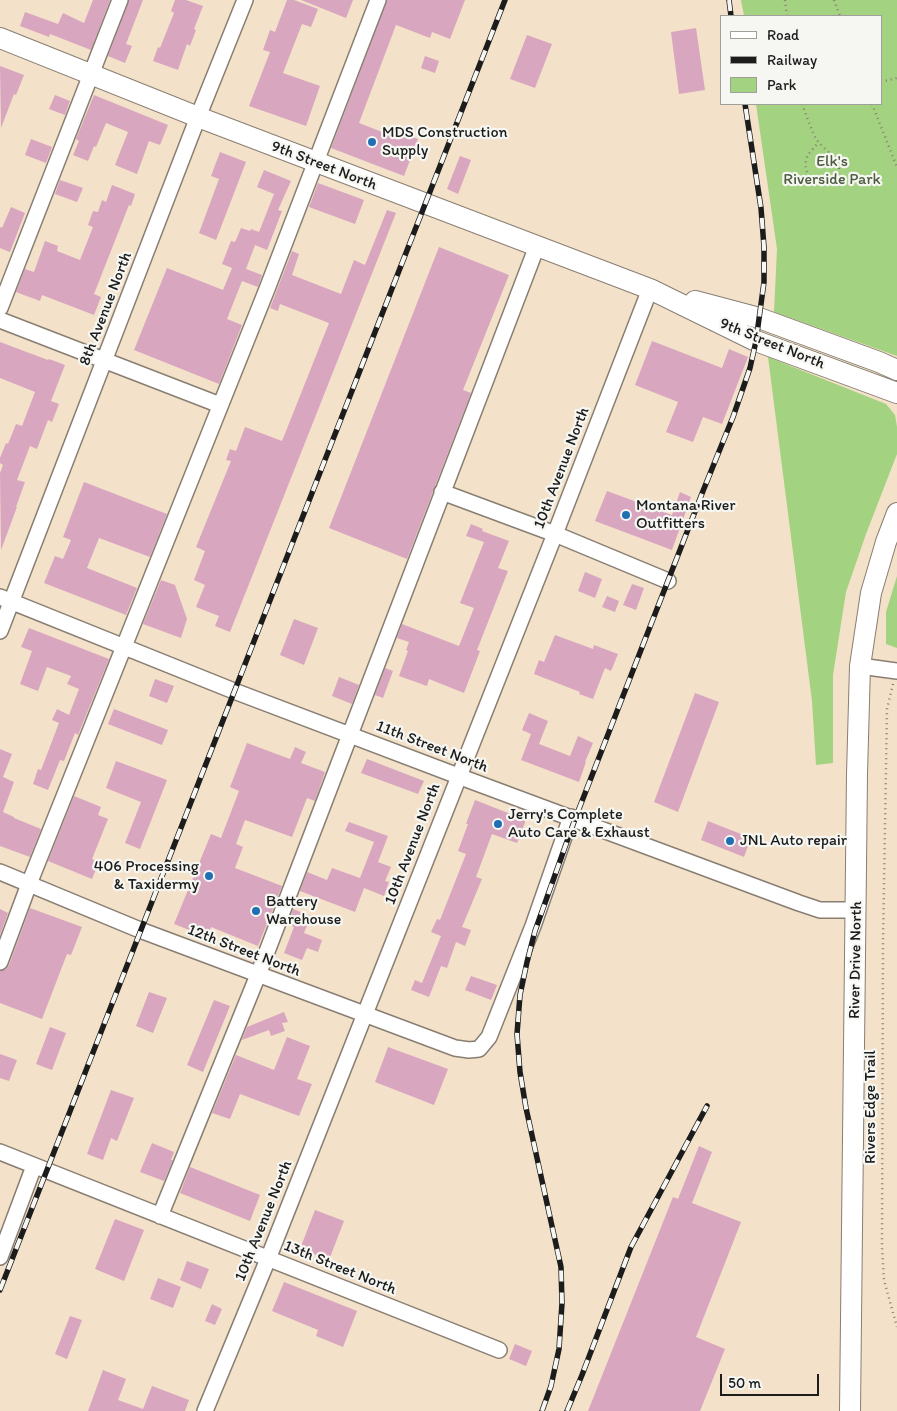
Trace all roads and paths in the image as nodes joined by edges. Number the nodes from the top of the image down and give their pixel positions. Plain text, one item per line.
1 (120, 0) edge
2 (245, 0) edge
3 (378, 0) edge
4 (785, 0) edge
5 (834, 0) edge
6 (787, 15) edge
7 (840, 15) edge
8 (0, 38) edge
9 (92, 75) junction
10 (897, 78) edge
11 (882, 80) edge
12 (802, 105) edge
13 (872, 105) edge
14 (198, 117) junction
15 (819, 142) junction
16 (315, 162) junction
17 (897, 166) edge
18 (537, 246) junction
19 (650, 289) junction
20 (0, 308) edge
21 (0, 320) edge
22 (104, 360) junction
23 (897, 370) edge
24 (897, 393) edge
25 (220, 404) junction
26 (442, 492) junction
27 (897, 514) edge
28 (554, 534) junction
29 (668, 581) dead end
30 (6, 599) edge
31 (0, 630) edge
32 (124, 647) junction
33 (860, 666) junction
34 (897, 672) edge
35 (891, 694) dead end
36 (349, 735) junction
37 (458, 776) junction
38 (571, 817) junction
39 (0, 872) edge
40 (29, 884) junction
41 (856, 910) junction
42 (0, 962) edge
43 (258, 975) junction
44 (364, 1015) junction
45 (0, 1152) edge
46 (34, 1166) junction
47 (160, 1216) junction
48 (0, 1257) edge
49 (268, 1259) junction
50 (897, 1327) edge
51 (499, 1350) dead end
52 (205, 1411) edge
53 (850, 1411) edge

1 - 9 street
2 - 14 street, 8th Avenue North
3 - 16 street
4 - 6 path
5 - 7 path
8 - 9 main road, 9th Street North
9 - 14 main road, 9th Street North
9 - 20 street
10 - 11 path
12 - 15 path
13 - 17 path
14 - 16 main road, 9th Street North
14 - 22 street, 8th Avenue North
15 - 15 path
16 - 18 main road, 9th Street North
16 - 25 street
18 - 19 main road, 9th Street North
18 - 26 street
19 - 23 main road, 9th Street North
19 - 24 main road, 9th Street North
19 - 28 street, 10th Avenue North
21 - 22 street
22 - 25 street
22 - 30 street, 8th Avenue North
25 - 32 street
26 - 28 street
26 - 36 street
27 - 33 main road, River Drive North
28 - 29 street
28 - 37 street, 10th Avenue North
30 - 31 street, 8th Avenue North
30 - 32 street, 11th Street North
32 - 36 street, 11th Street North
32 - 40 street
33 - 34 street
33 - 41 main road, River Drive North
35 - 50 path, Rivers Edge Trail
36 - 37 street, 11th Street North
36 - 43 street
37 - 38 street, 11th Street North
37 - 44 street, 10th Avenue North
38 - 41 street, 11th Street North
38 - 44 street, 12th Street North
39 - 40 street, 12th Street North
40 - 42 street
40 - 43 street, 12th Street North
41 - 53 main road, River Drive North
43 - 44 street, 12th Street North
43 - 47 street
44 - 49 street, 10th Avenue North
45 - 46 street, 13th Street North
46 - 47 street, 13th Street North
46 - 48 street
47 - 49 street, 13th Street North
49 - 51 street, 13th Street North
49 - 52 street, 10th Avenue North

